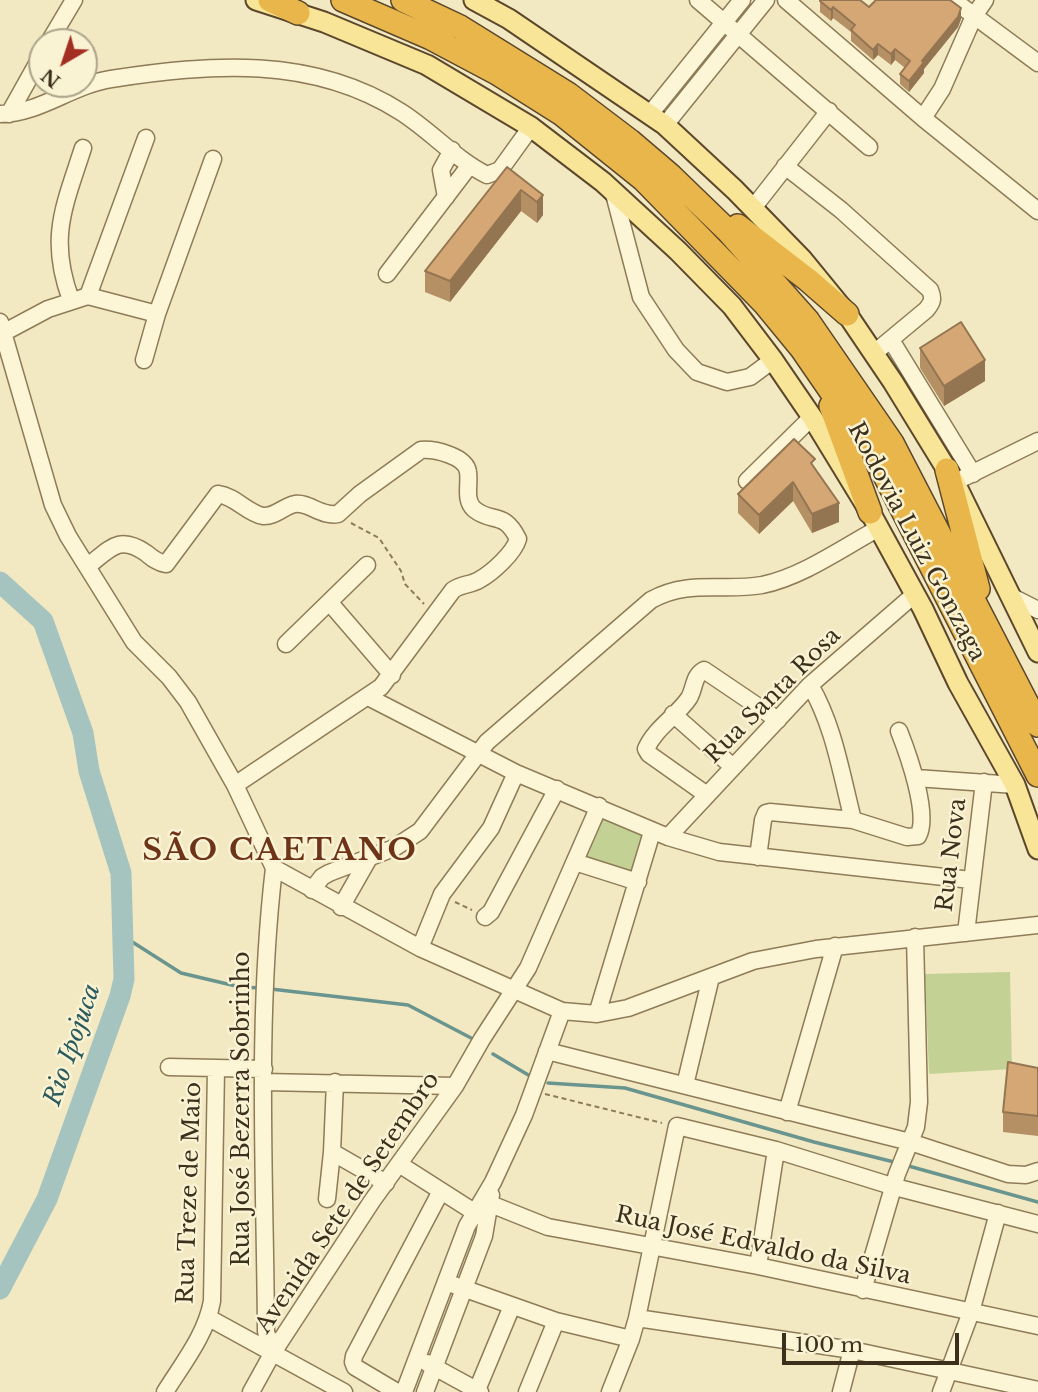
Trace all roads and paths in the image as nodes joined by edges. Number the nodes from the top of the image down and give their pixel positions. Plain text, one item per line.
1 (74, 0) edge
2 (256, 0) edge
3 (270, 0) edge
4 (343, 0) edge
5 (403, 0) edge
6 (475, 0) edge
7 (698, 0) edge
8 (743, 0) edge
9 (766, 0) edge
10 (786, 0) edge
11 (953, 0) edge
12 (985, 0) edge
13 (298, 13) junction
14 (974, 16) junction
15 (724, 23) junction
16 (57, 28) edge
17 (738, 35) junction
18 (1038, 63) edge
19 (28, 77) edge
20 (829, 111) junction
21 (5, 114) edge
22 (923, 118) junction
23 (658, 120) junction
24 (531, 127) junction
25 (146, 138) dead end
26 (630, 141) junction
27 (869, 147) dead end
28 (83, 148) dead end
29 (452, 150) junction
30 (213, 159) dead end
31 (470, 165) junction
32 (785, 166) junction
33 (614, 194) junction
34 (446, 197) junction
35 (753, 208) junction
36 (1038, 211) edge
37 (721, 257) junction
38 (387, 274) dead end
39 (88, 296) junction
40 (71, 300) junction
41 (157, 314) junction
42 (847, 314) junction
43 (2, 327) edge
44 (891, 340) junction
45 (873, 354) junction
46 (144, 360) dead end
47 (774, 360) junction
48 (812, 417) junction
49 (1038, 441) edge
50 (883, 448) junction
51 (958, 476) junction
52 (747, 481) edge
53 (338, 514) junction
54 (875, 520) junction
55 (367, 565) dead end
56 (88, 566) junction
57 (915, 594) junction
58 (1012, 597) junction
59 (330, 603) junction
60 (1038, 610) edge
61 (436, 614) junction
62 (286, 644) dead end
63 (1038, 652) edge
64 (392, 675) junction
65 (810, 685) junction
66 (368, 697) junction
67 (673, 714) junction
68 (1034, 718) edge
69 (778, 720) junction
70 (899, 731) dead end
71 (477, 754) junction
72 (733, 767) junction
73 (516, 773) junction
74 (1038, 775) edge
75 (916, 778) junction
76 (984, 782) junction
77 (235, 785) junction
78 (1015, 785) junction
79 (557, 789) junction
80 (707, 796) junction
81 (599, 806) junction
82 (853, 820) junction
83 (652, 832) junction
84 (668, 837) junction
85 (1038, 849) edge
86 (758, 857) junction
87 (369, 858) junction
88 (575, 862) junction
89 (274, 868) junction
90 (971, 880) junction
91 (638, 882) junction
92 (312, 890) junction
93 (442, 894) junction
94 (341, 907) junction
95 (485, 917) joint
96 (1038, 925) edge
97 (966, 933) junction
98 (915, 937) junction
99 (835, 946) junction
100 (420, 948) junction
101 (711, 977) junction
102 (515, 991) junction
103 (562, 1011) junction
104 (597, 1014) junction
105 (547, 1051) junction
106 (169, 1067) dead end
107 (216, 1069) junction
108 (264, 1076) junction
109 (335, 1082) junction
110 (685, 1085) junction
111 (455, 1086) junction
112 (533, 1091) junction
113 (787, 1112) junction
114 (677, 1126) junction
115 (908, 1147) junction
116 (776, 1150) junction
117 (332, 1152) junction
118 (399, 1164) junction
119 (1038, 1171) edge
120 (896, 1181) junction
121 (386, 1183) junction
122 (441, 1191) junction
123 (327, 1199) dead end
124 (483, 1210) junction
125 (998, 1213) junction
126 (1038, 1224) edge
127 (651, 1245) junction
128 (758, 1266) junction
129 (445, 1282) junction
130 (463, 1288) junction
131 (863, 1290) junction
132 (512, 1306) junction
133 (971, 1312) junction
134 (209, 1318) junction
135 (636, 1318) junction
136 (556, 1321) junction
137 (1038, 1326) edge
138 (631, 1339) junction
139 (275, 1349) junction
140 (852, 1350) junction
141 (417, 1359) junction
142 (434, 1366) junction
143 (949, 1369) junction
144 (1038, 1390) edge
145 (337, 1391) edge
146 (478, 1391) edge
147 (165, 1392) edge
148 (251, 1392) edge
149 (397, 1392) edge
150 (404, 1392) edge
151 (425, 1392) edge
152 (527, 1392) edge
153 (610, 1392) edge
154 (841, 1392) edge
155 (941, 1392) edge

1 - 16 street
2 - 13 main road
3 - 13 highway
4 - 37 highway, Rodovia Luiz Gonzaga
5 - 26 highway, Rodovia Luiz Gonzaga
6 - 23 main road
7 - 15 street
8 - 15 street
9 - 17 street
10 - 22 street
11 - 14 street
12 - 14 street
13 - 24 main road
14 - 18 street
14 - 22 street
15 - 17 street
15 - 23 street
17 - 20 street
17 - 23 street
19 - 21 street
20 - 27 street
20 - 32 street
21 - 29 street
22 - 36 street
23 - 35 main road
24 - 31 street
24 - 33 main road
25 - 39 street
26 - 42 highway
26 - 50 highway, Rodovia Luiz Gonzaga
28 - 40 street
29 - 31 street
29 - 34 street
30 - 41 street
31 - 34 street
32 - 35 street
32 - 44 street
33 - 47 main road
33 - 47 street
34 - 38 street
35 - 42 main road
37 - 50 highway, Rodovia Luiz Gonzaga
37 - 54 highway
39 - 40 street
39 - 41 street
40 - 43 street
41 - 46 street
42 - 45 main road
43 - 56 street
44 - 45 street
44 - 51 street
45 - 51 main road
47 - 48 main road
48 - 52 street
48 - 54 main road
49 - 51 street
50 - 68 highway, Rodovia Luiz Gonzaga
50 - 74 highway, Rodovia Luiz Gonzaga
51 - 58 main road
51 - 68 highway
53 - 56 street
53 - 61 path
53 - 61 street
54 - 57 main road
54 - 71 street
55 - 59 street
56 - 77 street
57 - 65 street, Rua Santa Rosa
57 - 78 main road
58 - 60 street
58 - 63 main road
59 - 62 street
59 - 64 street
61 - 64 street
64 - 66 street
65 - 69 street, Rua Santa Rosa
65 - 82 street
66 - 71 street
66 - 77 street
67 - 69 street
67 - 72 street
67 - 80 street
69 - 72 street, Rua Santa Rosa
70 - 75 street
71 - 73 street
71 - 87 street
72 - 80 street, Rua Santa Rosa
73 - 79 street
73 - 93 street
75 - 76 street
75 - 82 street
76 - 78 street
76 - 90 street, Rua Nova
77 - 89 street
78 - 85 main road
79 - 81 street
79 - 95 street
80 - 84 street, Rua Santa Rosa
81 - 83 street
81 - 88 street, Avenida Sete de Setembro
82 - 86 street
83 - 84 street
83 - 91 street
84 - 86 street
86 - 90 street
87 - 92 street
87 - 94 street
88 - 91 street
88 - 102 street, Avenida Sete de Setembro
89 - 92 street
89 - 108 street, Rua José Bezerra Sobrinho
90 - 97 street, Rua Nova
91 - 104 street
92 - 94 street
93 - 95 path
93 - 100 street
94 - 100 street
96 - 97 street
97 - 98 street
98 - 99 street
98 - 115 street
99 - 101 street
99 - 113 street
100 - 102 street
101 - 104 street
101 - 110 street
102 - 103 street
102 - 111 street, Avenida Sete de Setembro
103 - 104 street
103 - 105 street
105 - 110 street
105 - 112 street
106 - 107 street
107 - 108 street
107 - 134 street, Rua Treze de Maio
108 - 109 street
108 - 139 street, Rua José Bezerra Sobrinho
109 - 111 street
109 - 117 street
110 - 113 street
111 - 118 street, Avenida Sete de Setembro
112 - 114 path
112 - 124 street
113 - 115 street
114 - 116 street
114 - 127 street
115 - 119 street
115 - 120 street
116 - 120 street
116 - 128 street
117 - 121 street
117 - 123 street
118 - 121 street, Avenida Sete de Setembro
118 - 122 street, Rua José Edvaldo da Silva
120 - 125 street
120 - 131 street
121 - 139 street, Avenida Sete de Setembro
122 - 124 street, Rua José Edvaldo da Silva
122 - 149 street
124 - 127 street, Rua José Edvaldo da Silva
124 - 129 street
124 - 130 street
125 - 126 street
125 - 133 street
127 - 128 street, Rua José Edvaldo da Silva
127 - 135 street
128 - 131 street, Rua José Edvaldo da Silva
129 - 130 street
129 - 141 street
130 - 132 street
130 - 142 street
131 - 133 street, Rua José Edvaldo da Silva
132 - 136 street
132 - 146 street
133 - 137 street, Rua José Edvaldo da Silva
133 - 143 street
134 - 139 street
134 - 147 street
135 - 138 street
135 - 140 street
136 - 138 street
136 - 152 street
138 - 153 street
139 - 145 street
139 - 148 street, Avenida Sete de Setembro
140 - 143 street
140 - 154 street
141 - 142 street
141 - 150 street
142 - 146 street
142 - 151 street
143 - 144 street
143 - 155 street

